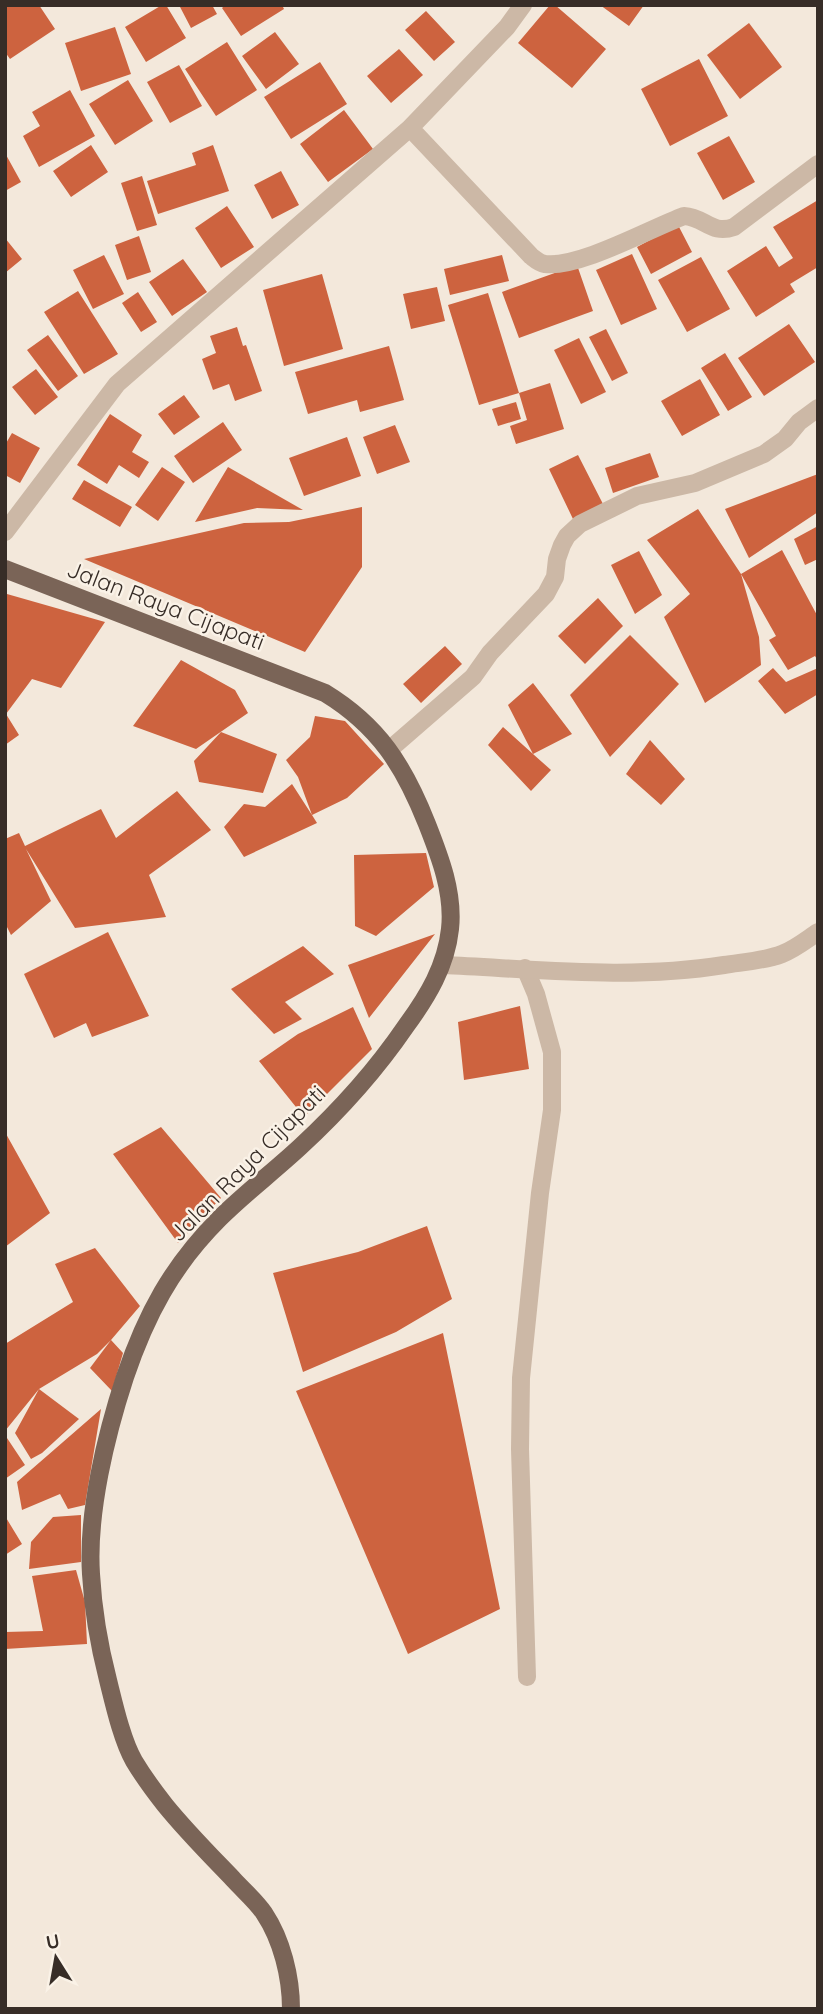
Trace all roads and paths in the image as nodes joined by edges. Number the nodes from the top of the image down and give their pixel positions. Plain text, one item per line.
1 (523, 5) edge
2 (410, 128) junction
3 (818, 164) edge
4 (818, 408) edge
5 (5, 532) edge
6 (5, 569) edge
7 (389, 750) junction
8 (818, 932) edge
9 (443, 965) junction
10 (526, 968) junction
11 (527, 1678) dead end
12 (291, 2009) edge

1 - 2 street
2 - 3 street
2 - 5 street
4 - 7 street
6 - 7 main road, Jalan Raya Cijapati
7 - 9 main road, Jalan Raya Cijapati
8 - 10 street
9 - 10 street
9 - 12 main road, Jalan Raya Cijapati
10 - 11 street

